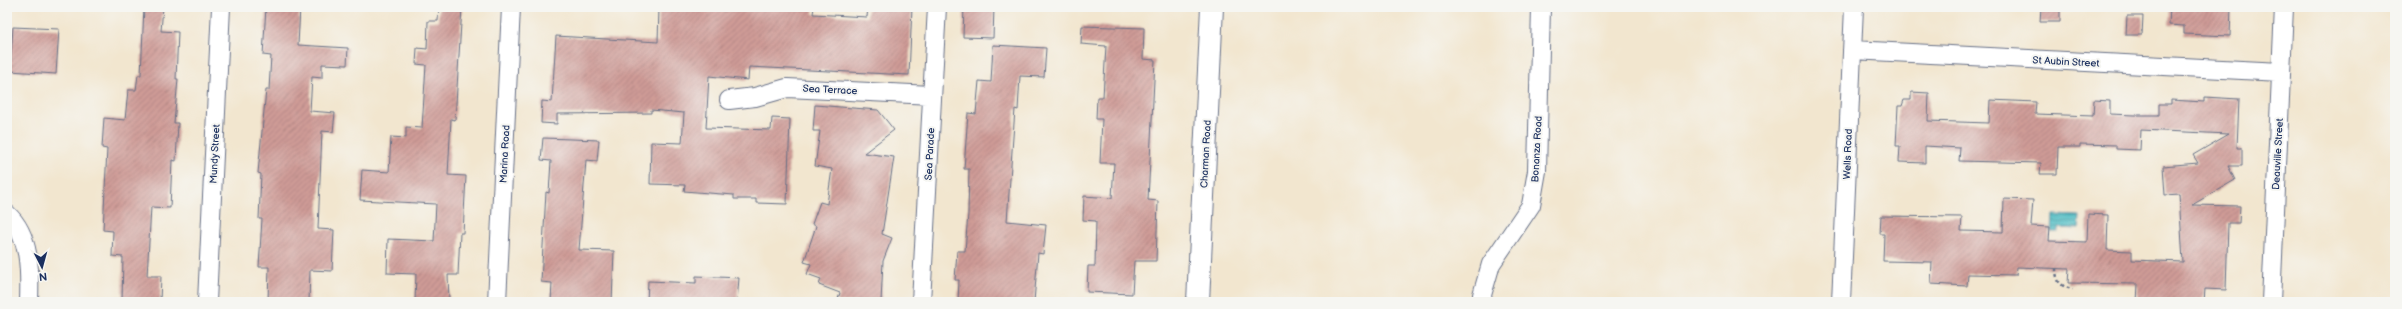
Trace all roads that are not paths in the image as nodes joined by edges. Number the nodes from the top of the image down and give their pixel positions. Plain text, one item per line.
1 (221, 7) edge
2 (511, 7) edge
3 (937, 7) edge
4 (1212, 7) edge
5 (1540, 7) edge
6 (1854, 7) edge
7 (2284, 7) edge
8 (1852, 50) junction
9 (2281, 72) junction
10 (932, 96) junction
11 (729, 100) dead end
12 (7, 214) edge
13 (29, 302) edge
14 (207, 302) edge
15 (497, 302) edge
16 (922, 302) edge
17 (1198, 302) edge
18 (1483, 302) edge
19 (1841, 302) edge
20 (2271, 302) edge

1 - 14 street, Mundy Street
2 - 15 street, Marina Road
3 - 10 street, Sea Parade
4 - 17 main road, Charman Road
5 - 18 street, Bonanza Road
6 - 8 street, Wells Road
7 - 9 street, Deauville Street
8 - 9 street, St Aubin Street
8 - 19 street, Wells Road
9 - 20 street, Deauville Street
10 - 11 street, Sea Terrace
10 - 16 street, Sea Parade
12 - 13 street

